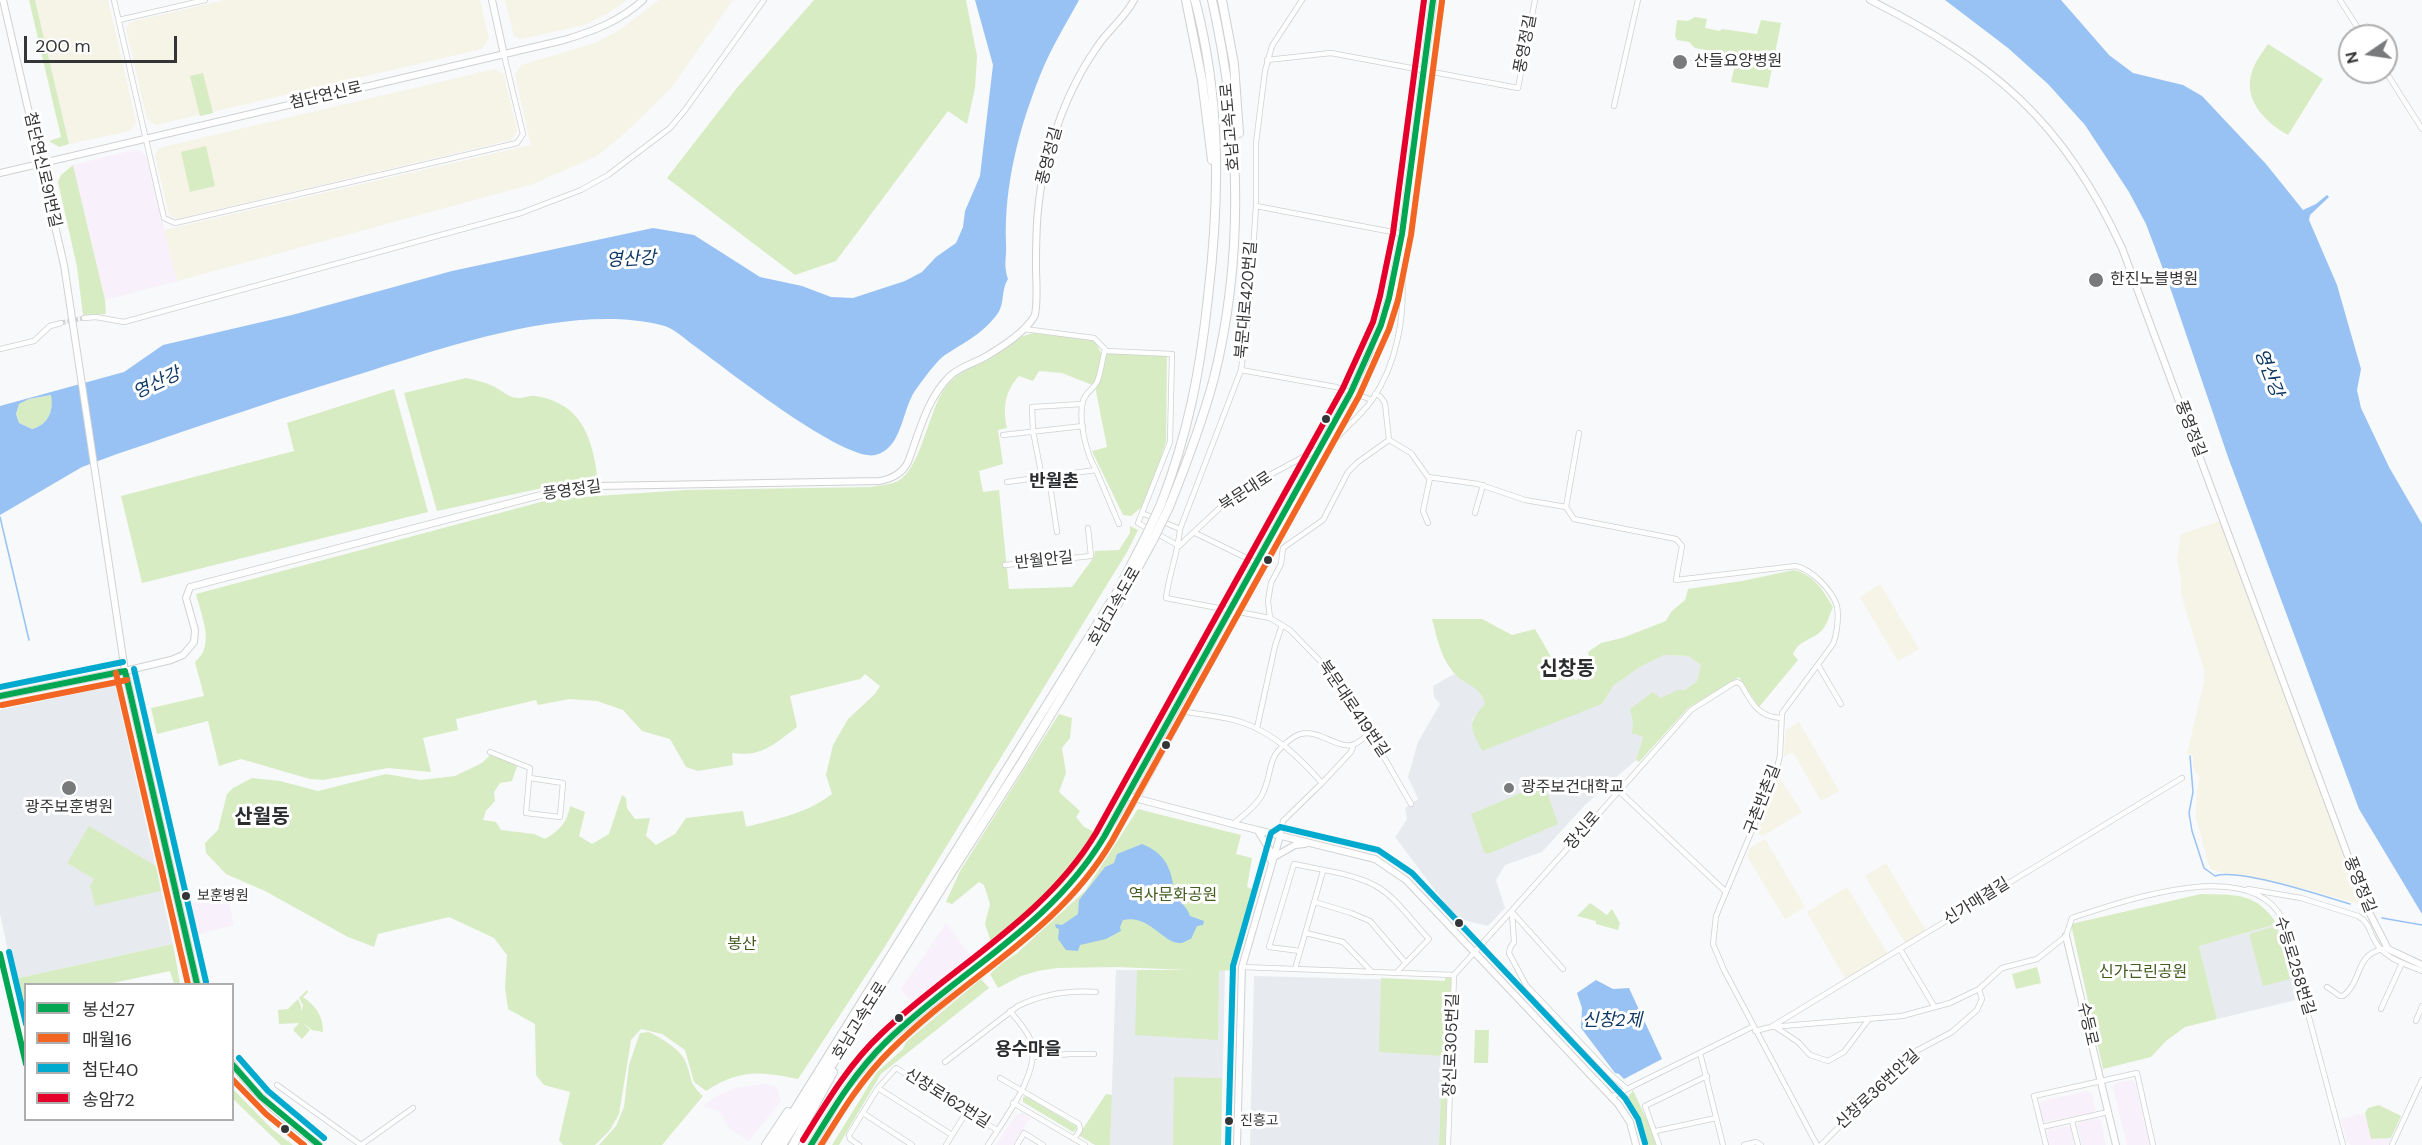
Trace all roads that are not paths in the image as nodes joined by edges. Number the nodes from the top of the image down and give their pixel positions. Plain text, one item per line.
1 (3, 0) edge
2 (114, 0) edge
3 (205, 0) edge
4 (492, 0) edge
5 (644, 0) edge
6 (764, 0) edge
7 (1134, 0) edge
8 (1186, 0) edge
9 (1195, 0) edge
10 (1212, 0) edge
11 (1222, 0) edge
12 (1302, 0) edge
13 (1433, 0) edge
14 (1440, 0) edge
15 (1535, 0) edge
16 (1638, 0) edge
17 (1870, 0) edge
18 (2340, 0) edge
19 (3, 17) edge
20 (119, 20) junction
21 (2355, 24) edge
22 (504, 55) junction
23 (1267, 60) junction
24 (1428, 71) junction
25 (2394, 84) edge
26 (1614, 106) dead end
27 (2422, 129) edge
28 (146, 138) junction
29 (41, 163) junction
30 (0, 173) edge
31 (1256, 206) junction
32 (1405, 235) junction
33 (1402, 271) junction
34 (1232, 279) junction
35 (84, 318) tunnel mouth
36 (61, 323) tunnel mouth
37 (1024, 329) junction
38 (0, 349) edge
39 (1105, 350) junction
40 (1241, 370) junction
41 (1355, 394) junction
42 (1375, 394) junction
43 (1372, 400) junction
44 (1082, 404) junction
45 (1083, 426) junction
46 (1033, 431) junction
47 (1579, 433) dead end
48 (1003, 435) dead end
49 (1389, 440) junction
50 (1329, 445) junction
51 (1320, 447) junction
52 (1178, 461) junction
53 (1096, 470) junction
54 (1042, 478) junction
55 (1049, 478) junction
56 (1430, 478) junction
57 (1007, 482) dead end
58 (1483, 485) junction
59 (1165, 506) junction
60 (1566, 507) junction
61 (1142, 513) junction
62 (1475, 513) dead end
63 (1428, 523) dead end
64 (1119, 524) dead end
65 (1088, 528) dead end
66 (1180, 529) junction
67 (1057, 532) dead end
68 (1195, 533) junction
69 (1150, 538) junction
70 (1179, 546) junction
71 (1257, 563) junction
72 (1005, 565) dead end
73 (1233, 611) junction
74 (1270, 618) junction
75 (1282, 625) junction
76 (1818, 665) junction
77 (124, 671) junction
78 (0, 696) edge
79 (1841, 704) dead end
80 (1182, 711) junction
81 (1781, 718) junction
82 (1257, 728) junction
83 (1370, 733) junction
84 (1354, 744) junction
85 (1284, 745) junction
86 (490, 752) dead end
87 (530, 778) junction
88 (2182, 778) dead end
89 (1322, 783) junction
90 (1619, 791) junction
91 (1127, 796) junction
92 (1136, 798) junction
93 (1411, 804) dead end
94 (1233, 824) junction
95 (1258, 831) junction
96 (1280, 836) junction
97 (1309, 843) junction
98 (1274, 857) junction
99 (1271, 866) junction
100 (1323, 871) junction
101 (2239, 888) junction
102 (1725, 891) junction
103 (2280, 894) junction
104 (1314, 902) junction
105 (2276, 909) junction
106 (1512, 912) junction
107 (1306, 933) junction
108 (2066, 936) junction
109 (1900, 949) junction
110 (2388, 949) junction
111 (2380, 950) junction
112 (1300, 951) junction
113 (1475, 954) junction
114 (1405, 962) junction
115 (2402, 963) junction
116 (2422, 965) edge
117 (1242, 967) junction
118 (1295, 969) junction
119 (1563, 969) dead end
120 (2422, 971) edge
121 (1372, 972) junction
122 (1396, 973) junction
123 (1454, 975) junction
124 (197, 983) edge
125 (2327, 987) dead end
126 (1979, 989) junction
127 (1096, 992) dead end
128 (1934, 1006) junction
129 (2422, 1006) edge
130 (2381, 1009) dead end
131 (1010, 1011) junction
132 (1869, 1019) junction
133 (2416, 1021) dead end
134 (1774, 1027) junction
135 (1755, 1028) junction
136 (843, 1047) junction
137 (1700, 1053) junction
138 (1094, 1054) dead end
139 (1035, 1057) junction
140 (945, 1062) dead end
141 (234, 1066) edge
142 (1707, 1076) junction
143 (1000, 1078) dead end
144 (2422, 1080) edge
145 (2100, 1081) junction
146 (277, 1085) dead end
147 (878, 1088) junction
148 (1626, 1088) junction
149 (1021, 1089) junction
150 (805, 1094) junction
151 (1611, 1097) junction
152 (1013, 1103) junction
153 (413, 1108) dead end
154 (967, 1111) junction
155 (2108, 1112) junction
156 (863, 1113) junction
157 (1716, 1118) junction
158 (2072, 1121) junction
159 (2042, 1127) junction
160 (997, 1131) junction
161 (1656, 1131) junction
162 (952, 1135) junction
163 (1074, 1139) junction
164 (319, 1145) edge
165 (361, 1145) edge
166 (766, 1145) edge
167 (773, 1145) edge
168 (783, 1145) edge
169 (793, 1145) edge
170 (811, 1145) edge
171 (821, 1145) edge
172 (859, 1145) edge
173 (912, 1145) edge
174 (946, 1145) edge
175 (988, 1145) edge
176 (1017, 1145) edge
177 (1043, 1145) edge
178 (1085, 1145) edge
179 (1237, 1145) edge
180 (1448, 1145) edge
181 (1636, 1145) edge
182 (1659, 1145) edge
183 (1723, 1145) edge
184 (1744, 1145) edge
185 (1761, 1145) edge
186 (1819, 1145) edge
187 (2046, 1145) edge
188 (2078, 1145) edge
189 (2116, 1145) edge
190 (2153, 1145) edge
191 (2343, 1145) edge
192 (2392, 1145) edge

1 - 19 street, 첨단연신로91번길
2 - 20 street
3 - 20 street
4 - 22 street
5 - 22 street, 첨단연신로
6 - 35 street
7 - 37 street, 풍영정길
8 - 52 highway
9 - 52 highway, 호남고속도로
10 - 34 highway, 호남고속도로
11 - 34 highway
12 - 23 street, 북문대로420번길
13 - 24 main road, 북문대로
14 - 24 main road, 북문대로
15 - 24 street, 풍영정길
16 - 26 street
17 - 110 street, 풍영정길
18 - 21 street
19 - 29 street, 첨단연신로91번길
20 - 28 street
22 - 28 street, 첨단연신로
22 - 28 street
23 - 24 street
23 - 31 street, 북문대로420번길
24 - 32 main road, 북문대로
25 - 27 street
28 - 29 street, 첨단연신로
29 - 30 street, 첨단연신로
29 - 77 street, 첨단연신로91번길
31 - 32 street
31 - 40 street, 북문대로420번길
32 - 33 main road, 북문대로
32 - 41 main road, 북문대로
33 - 41 main road, 북문대로
33 - 42 street
34 - 59 highway, 호남고속도로
36 - 38 street
37 - 39 street
37 - 77 street, 풍영정길
39 - 44 street
39 - 61 street
40 - 41 street
40 - 66 street, 북문대로420번길
41 - 43 street
41 - 50 main road, 북문대로
41 - 51 main road, 북문대로
42 - 43 street
42 - 49 street
43 - 50 street
44 - 45 street
44 - 46 street
45 - 46 street
45 - 53 street
46 - 48 street
46 - 54 street
47 - 60 street
49 - 56 street
49 - 74 street
50 - 73 main road, 북문대로
51 - 68 street, 북문대로
51 - 71 main road, 북문대로
52 - 59 highway, 호남고속도로
53 - 55 street
53 - 64 street
54 - 55 street
54 - 57 street
55 - 67 street, 반월안길
56 - 58 street
56 - 63 street
58 - 60 street
58 - 62 street
59 - 69 highway, 호남고속도로, bridge
60 - 76 street, 구촌반촌길
61 - 66 street
61 - 70 street
65 - 72 street, 반월안길
66 - 70 street, 북문대로420번길
68 - 70 street, 북문대로
68 - 71 street
69 - 136 highway, 호남고속도로
69 - 150 highway, 호남고속도로
70 - 73 street, 북문대로420번길
71 - 73 main road, 북문대로
73 - 74 street, 북문대로419번길
73 - 80 main road, 북문대로
73 - 91 main road, 북문대로
74 - 75 street, 북문대로419번길
75 - 82 street
75 - 83 street, 북문대로419번길
76 - 79 street
76 - 81 street, 구촌반촌길
77 - 78 street
77 - 124 street
80 - 82 street
80 - 92 main road, 북문대로
81 - 90 street, 장신로
81 - 102 street, 구촌반촌길
82 - 85 street
83 - 84 street
83 - 93 street, 북문대로419번길
84 - 85 street
84 - 89 street
85 - 89 street
85 - 94 street
86 - 87 street
87 - 87 street
88 - 109 street, 신가매결길
89 - 96 street
90 - 102 street
90 - 106 street, 장신로
91 - 92 street
91 - 170 main road, 북문대로
92 - 94 street
92 - 171 main road, 북문대로
94 - 95 street
95 - 96 street
95 - 99 street
96 - 97 street
96 - 98 street
97 - 98 street
97 - 113 street
98 - 99 street
99 - 117 street
100 - 104 street
100 - 112 street
100 - 114 street
101 - 103 street, 풍영정길
101 - 105 street, 수등로258번길
101 - 108 street, 수등로258번길
102 - 135 street, 구촌반촌길
103 - 105 street
103 - 111 street, 풍영정길
104 - 107 street
104 - 114 street
105 - 191 street, 수등로258번길
106 - 113 street, 장신로
106 - 119 street
106 - 148 street
107 - 112 street
107 - 121 street
108 - 126 street, 신가매결길
108 - 145 street, 수등로
109 - 128 street
109 - 134 street, 신가매결길
110 - 111 street
110 - 116 street
111 - 115 street
111 - 125 street
112 - 118 street
113 - 123 street, 장신로305번길
113 - 151 street
114 - 122 street
115 - 120 street
115 - 130 street
117 - 118 street
117 - 179 street
118 - 121 street
121 - 122 street
122 - 123 street
123 - 180 street, 장신로305번길
126 - 128 street, 신가매결길
126 - 186 street, 신창로36번안길
127 - 131 street, 신창로162번길
128 - 132 street, 신가매결길
129 - 133 street
131 - 139 street
131 - 140 street, 신창로162번길
132 - 134 street, 신가매결길
132 - 134 street
134 - 135 street, 신가매결길
135 - 137 street, 신가매결길
135 - 186 street
136 - 168 highway, 호남고속도로
136 - 169 highway
137 - 142 street
137 - 148 street, 신가매결길
138 - 139 street
139 - 149 street, 신창로162번길
141 - 164 street
142 - 157 street
142 - 161 street
143 - 149 street
144 - 192 street
145 - 155 street, 수등로
145 - 159 street
145 - 190 street
146 - 165 street
147 - 154 street, 신창로162번길
147 - 156 street
147 - 162 street
148 - 151 street, 신가매결길
149 - 152 street, 신창로162번길
149 - 163 street
150 - 166 highway
150 - 167 highway, 호남고속도로
151 - 181 street
152 - 160 street, 신창로162번길
152 - 163 street
153 - 165 street
154 - 160 street, 신창로162번길
154 - 162 street
155 - 158 street
155 - 189 street, 수등로
156 - 172 street
156 - 173 street
157 - 161 street
157 - 183 street
158 - 159 street
158 - 188 street
159 - 187 street
160 - 175 street, 신창로162번길
161 - 182 street
162 - 174 street
163 - 178 street
176 - 177 street
184 - 185 street

